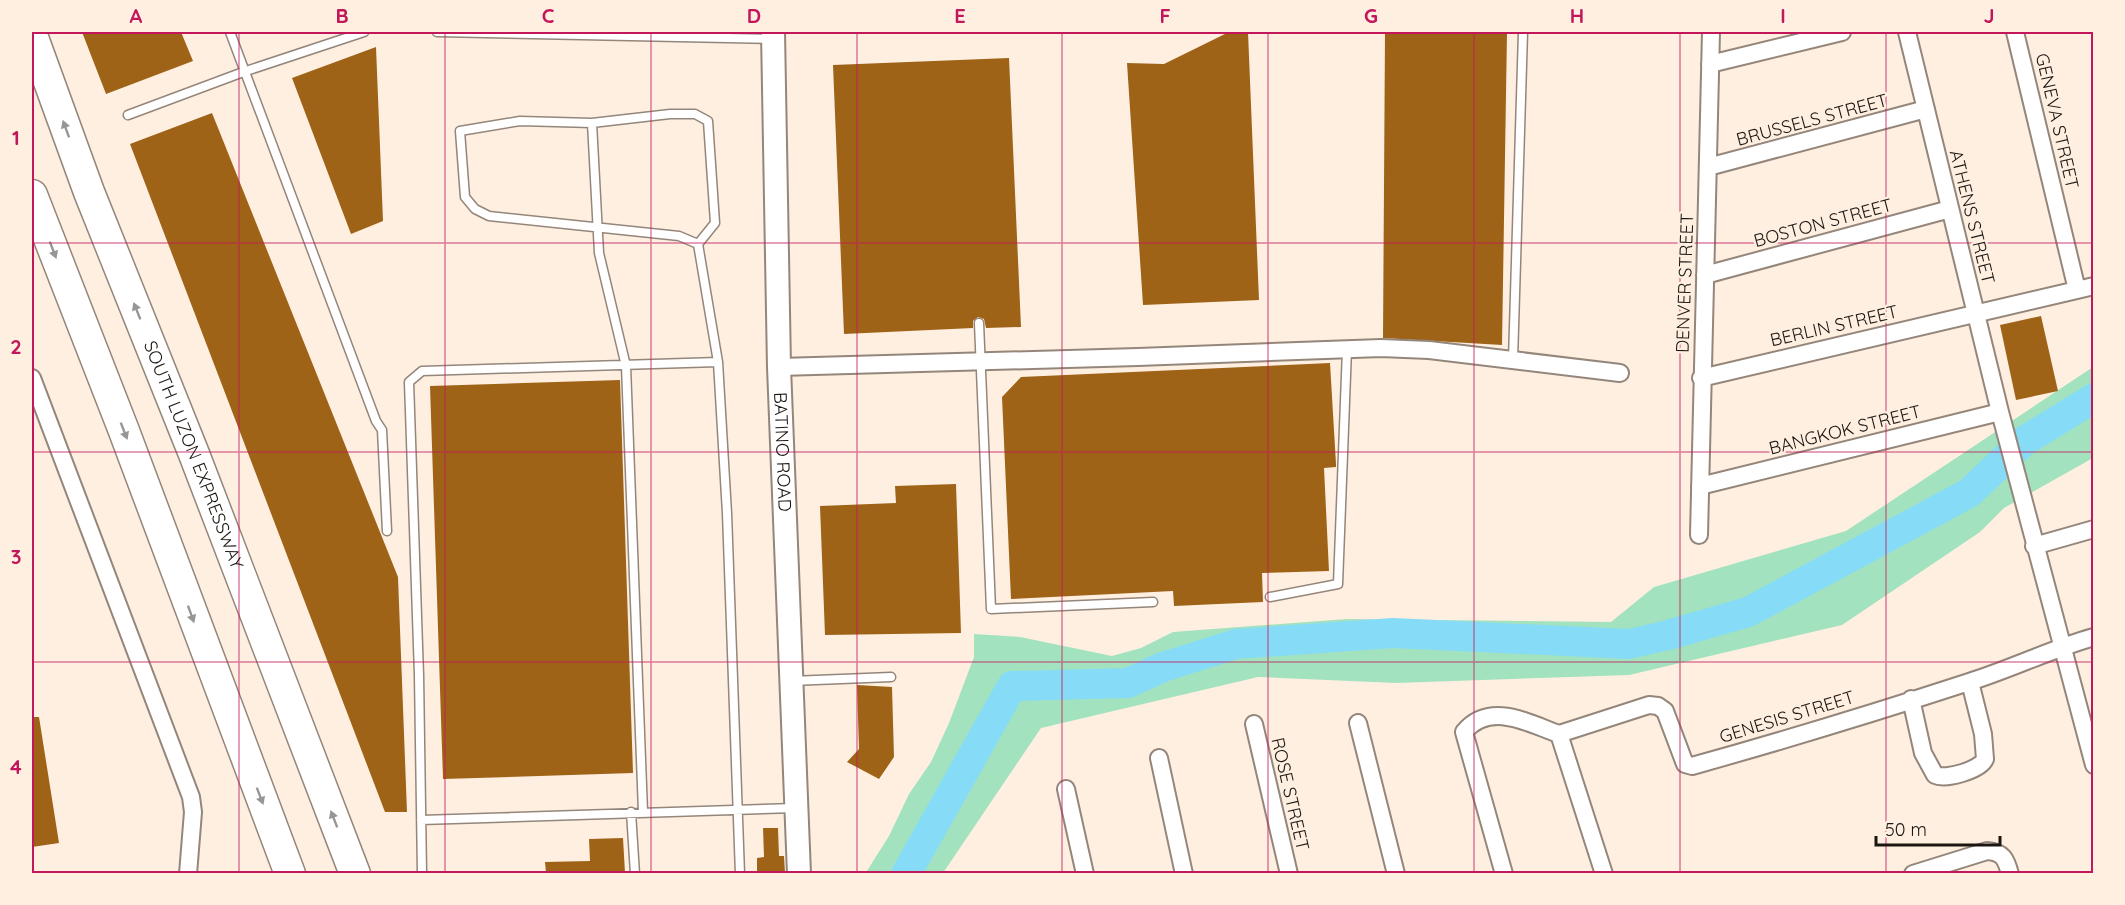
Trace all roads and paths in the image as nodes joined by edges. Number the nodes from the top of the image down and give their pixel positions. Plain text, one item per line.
1 (230, 32) edge
2 (364, 32) edge
3 (437, 32) edge
4 (1523, 32) edge
5 (1711, 32) edge
6 (1842, 32) edge
7 (1907, 32) edge
8 (2015, 32) edge
9 (32, 35) edge
10 (774, 35) edge
11 (1710, 64) junction
12 (246, 71) junction
13 (1926, 109) junction
14 (128, 115) dead end
15 (592, 123) junction
16 (1708, 167) junction
17 (32, 195) edge
18 (1950, 209) junction
19 (596, 225) junction
20 (698, 244) junction
21 (1705, 275) junction
22 (2085, 288) edge
23 (1975, 313) junction
24 (979, 323) dead end
25 (1347, 349) junction
26 (1513, 360) junction
27 (718, 362) junction
28 (980, 362) junction
29 (626, 366) junction
30 (779, 367) junction
31 (1620, 373) dead end
32 (32, 378) edge
33 (1701, 378) junction
34 (2001, 417) junction
35 (1700, 486) junction
36 (2094, 530) edge
37 (387, 531) dead end
38 (1699, 535) dead end
39 (2034, 546) junction
40 (1270, 597) dead end
41 (1153, 602) dead end
42 (2094, 637) edge
43 (2060, 646) junction
44 (891, 677) dead end
45 (791, 681) junction
46 (1970, 682) junction
47 (1911, 699) junction
48 (1358, 723) dead end
49 (1254, 724) dead end
50 (1558, 734) junction
51 (1160, 758) dead end
52 (2094, 765) edge
53 (1066, 789) dead end
54 (796, 808) junction
55 (738, 809) junction
56 (632, 812) junction
57 (643, 812) junction
58 (421, 820) junction
59 (189, 873) edge
60 (290, 873) edge
61 (355, 873) edge
62 (422, 873) edge
63 (635, 873) edge
64 (740, 873) edge
65 (799, 873) edge
66 (1085, 873) edge
67 (1184, 873) edge
68 (1289, 873) edge
69 (1396, 873) edge
70 (1504, 873) edge
71 (1604, 873) edge
72 (1913, 873) edge
73 (2010, 873) edge

1 - 12 lane
2 - 12 lane
3 - 10 lane
4 - 26 lane
5 - 11 street, DENVER STREET
6 - 11 street
7 - 13 street, ATHENS STREET
8 - 22 street, GENEVA STREET
61 -> 9 highway, SOUTH LUZON EXPRESSWAY
10 - 30 main road, BATINO ROAD
11 - 16 street, DENVER STREET
12 - 14 lane
12 - 37 lane
13 - 16 street, BRUSSELS STREET
13 - 18 street, ATHENS STREET
15 - 19 lane
15 - 19 lane
15 - 20 lane
16 - 21 street, DENVER STREET
17 -> 60 highway
18 - 21 street, BOSTON STREET
18 - 23 street, ATHENS STREET
19 - 20 lane
19 - 29 lane
20 - 27 lane
21 - 33 street, DENVER STREET
22 - 23 street, BERLIN STREET
23 - 33 street, BERLIN STREET
23 - 34 street, ATHENS STREET
24 - 28 lane
25 - 26 street
25 - 28 street
25 - 40 lane
26 - 31 street
27 - 29 lane
27 - 55 lane
28 - 30 street
28 - 41 lane
29 - 57 lane
29 - 58 lane
30 - 45 main road, BATINO ROAD
32 - 59 street
33 - 35 street, DENVER STREET
34 - 35 street, BANGKOK STREET
34 - 39 street, ATHENS STREET
35 - 38 street, DENVER STREET
36 - 39 street
39 - 43 street, ATHENS STREET
42 - 43 street, GENESIS STREET
43 - 46 street, GENESIS STREET
43 - 52 street, ATHENS STREET
44 - 45 lane
45 - 54 main road, BATINO ROAD
46 - 47 street, GENESIS STREET
46 - 47 street
47 - 50 street, GENESIS STREET
48 - 69 street
49 - 68 street, ROSE STREET
50 - 70 street
50 - 71 street
51 - 67 street
53 - 66 street
54 - 55 lane
54 - 65 main road, BATINO ROAD
55 - 57 lane
55 - 64 lane
56 - 57 lane
56 - 58 lane
56 - 63 lane
58 - 62 lane
72 - 73 street

